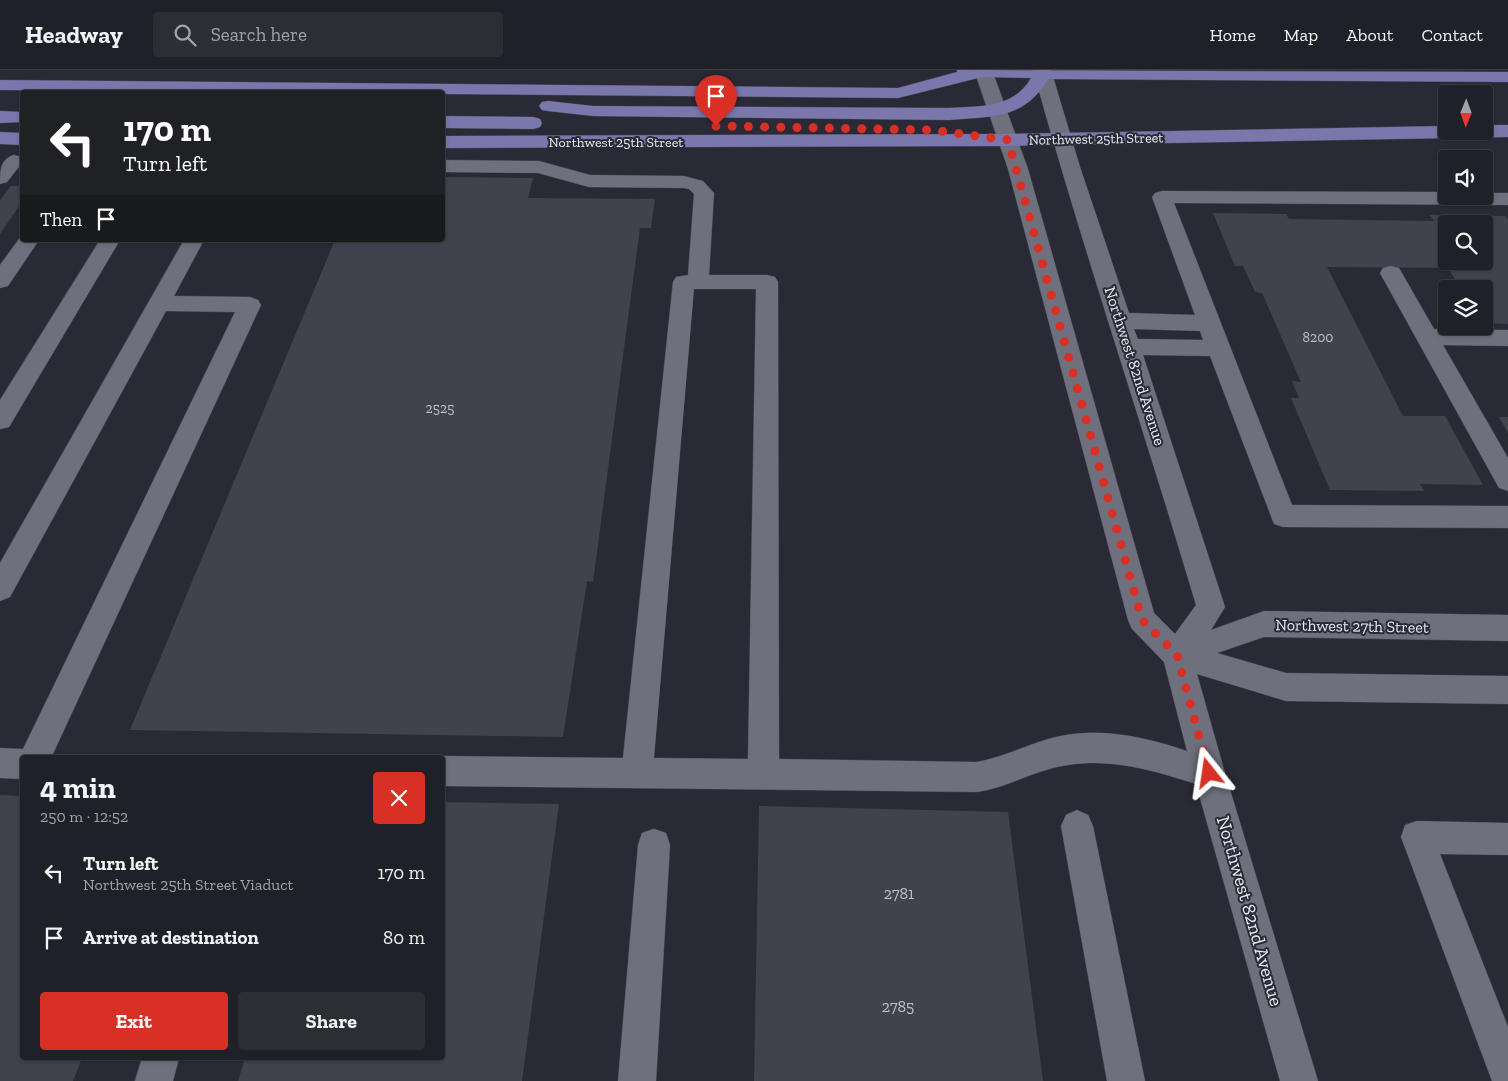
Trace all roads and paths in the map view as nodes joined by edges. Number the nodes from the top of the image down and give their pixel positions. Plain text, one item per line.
1 (940, 70) edge
2 (983, 70) edge
3 (1042, 72) edge
4 (1249, 72) edge
5 (1413, 73) edge
6 (1483, 73) edge
7 (1508, 77) edge
8 (0, 86) edge
9 (0, 101) edge
10 (20, 101) edge
11 (445, 105) edge
12 (997, 109) junction
13 (593, 111) junction
14 (0, 117) edge
15 (20, 118) edge
16 (445, 122) edge
17 (520, 123) junction
18 (1493, 131) edge
19 (1508, 131) edge
20 (1438, 132) edge
21 (0, 138) edge
22 (20, 139) edge
23 (1063, 139) junction
24 (1008, 140) junction
25 (445, 142) edge
26 (12, 161) edge
27 (445, 166) edge
28 (0, 178) edge
29 (1508, 199) edge
30 (28, 242) edge
31 (109, 242) edge
32 (193, 242) edge
33 (1391, 273) dead end
34 (0, 281) edge
35 (698, 282) junction
36 (158, 303) junction
37 (1120, 321) junction
38 (1208, 323) junction
39 (1426, 337) junction
40 (1508, 338) edge
41 (1128, 346) junction
42 (1218, 348) junction
43 (0, 420) edge
44 (1508, 482) edge
45 (1508, 518) edge
46 (0, 589) edge
47 (1508, 628) edge
48 (1177, 655) junction
49 (1508, 690) edge
50 (36, 755) edge
51 (0, 763) edge
52 (20, 764) edge
53 (445, 771) edge
54 (637, 773) junction
55 (1209, 773) junction
56 (762, 775) junction
57 (1077, 826) dead end
58 (1508, 839) edge
59 (654, 845) dead end
60 (160, 1060) edge
61 (1508, 1074) edge
62 (154, 1081) edge
63 (637, 1081) edge
64 (1126, 1081) edge
65 (1299, 1081) edge

1 - 2 main road
2 - 3 main road
2 - 8 main road
2 - 12 street, Northwest 82nd Avenue
3 - 4 main road
3 - 12 main road
3 - 23 street, Northwest 82nd Avenue
4 - 5 main road
5 - 6 main road
6 - 7 main road
9 - 10 main road
11 - 13 main road
12 - 13 main road
12 - 24 street, Northwest 82nd Avenue
13 - 17 main road
14 - 15 main road
16 - 17 main road
17 - 24 main road
18 - 19 main road
20 - 23 main road, Northwest 25th Street
21 - 22 main road
23 - 24 main road, Northwest 25th Street
23 - 37 street, Northwest 82nd Avenue
24 - 25 main road, Northwest 25th Street
24 - 48 street, Northwest 82nd Avenue
26 - 28 street
27 - 35 street
29 - 38 street
30 - 34 street
31 - 43 street
32 - 36 street
33 - 39 street
35 - 54 street
35 - 56 street
36 - 46 street
36 - 50 street
37 - 38 street
37 - 41 street, Northwest 82nd Avenue
38 - 42 street
39 - 40 street
39 - 44 street
41 - 42 street
41 - 48 street, Northwest 82nd Avenue
42 - 45 street
47 - 48 street, Northwest 27th Street
48 - 49 street
48 - 55 street, Northwest 82nd Avenue
51 - 52 street
53 - 54 street
54 - 56 street
55 - 56 street
55 - 65 street, Northwest 82nd Avenue
57 - 64 street
58 - 61 street
59 - 63 street
60 - 62 street

